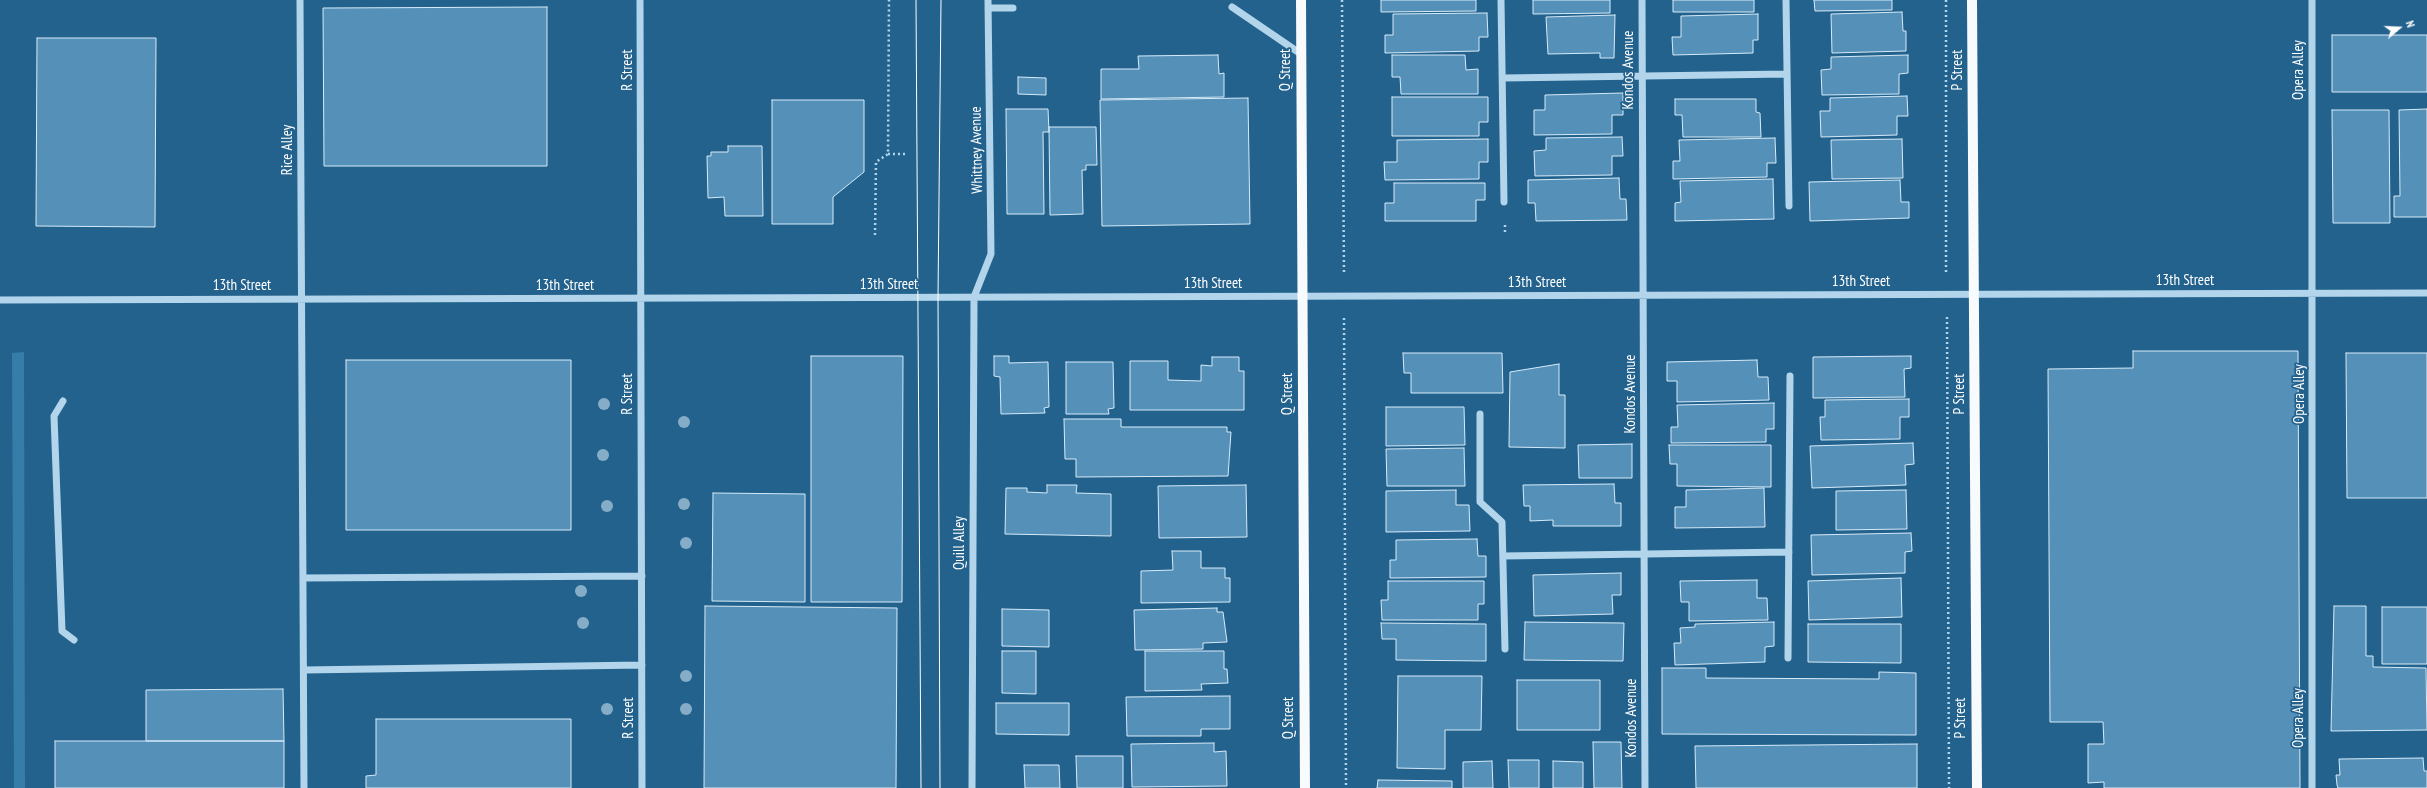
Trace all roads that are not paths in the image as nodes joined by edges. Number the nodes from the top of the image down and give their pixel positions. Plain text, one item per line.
1 (300, 0) edge
2 (640, 0) edge
3 (988, 0) edge
4 (1301, 0) edge
5 (1501, 0) edge
6 (1642, 0) edge
7 (1786, 0) edge
8 (1972, 0) edge
9 (2312, 0) edge
10 (1232, 7) dead end
11 (988, 8) junction
12 (1013, 8) dead end
13 (1301, 54) junction
14 (1787, 74) junction
15 (1642, 75) junction
16 (1502, 78) junction
17 (1504, 202) dead end
18 (1789, 206) dead end
19 (2314, 293) junction
20 (2427, 293) edge
21 (1974, 295) junction
22 (1643, 296) junction
23 (974, 297) junction
24 (1302, 297) junction
25 (641, 298) junction
26 (302, 299) junction
27 (0, 300) edge
28 (1790, 376) dead end
29 (63, 401) dead end
30 (1480, 414) dead end
31 (1789, 552) junction
32 (1645, 554) junction
33 (1504, 556) junction
34 (642, 576) junction
35 (303, 578) junction
36 (74, 640) dead end
37 (1505, 649) dead end
38 (1788, 658) dead end
39 (642, 665) junction
40 (304, 670) junction
41 (304, 788) edge
42 (642, 788) edge
43 (972, 788) edge
44 (1305, 788) edge
45 (1646, 788) edge
46 (1977, 788) edge
47 (2312, 788) edge

1 - 26 street, Rice Alley
2 - 25 street, R Street
3 - 11 street, Whittney Avenue
4 - 13 main road, Q Street
5 - 16 street
6 - 15 street, Kondos Avenue
7 - 14 street
8 - 21 main road, P Street
9 - 19 street, Opera Alley
10 - 13 street
11 - 12 street
11 - 23 street, Whittney Avenue
13 - 24 main road, Q Street
14 - 15 street
14 - 18 street
15 - 16 street
15 - 22 street, Kondos Avenue
16 - 17 street
19 - 20 street, 13th Street
19 - 21 street, 13th Street
19 - 47 street, Opera Alley
21 - 22 street, 13th Street
21 - 46 main road, P Street
22 - 24 street, 13th Street
22 - 32 street, Kondos Avenue
23 - 24 street, 13th Street
23 - 25 street, 13th Street
23 - 43 street, Quill Alley
24 - 44 main road, Q Street
25 - 26 street, 13th Street
25 - 34 street, R Street
26 - 27 street, 13th Street
26 - 35 street, Rice Alley
28 - 31 street
29 - 36 street
30 - 33 street
31 - 32 street
31 - 38 street
32 - 33 street
32 - 45 street, Kondos Avenue
33 - 37 street
34 - 35 street
34 - 39 street, R Street
35 - 40 street, Rice Alley
39 - 40 street
39 - 42 street, R Street
40 - 41 street, Rice Alley

